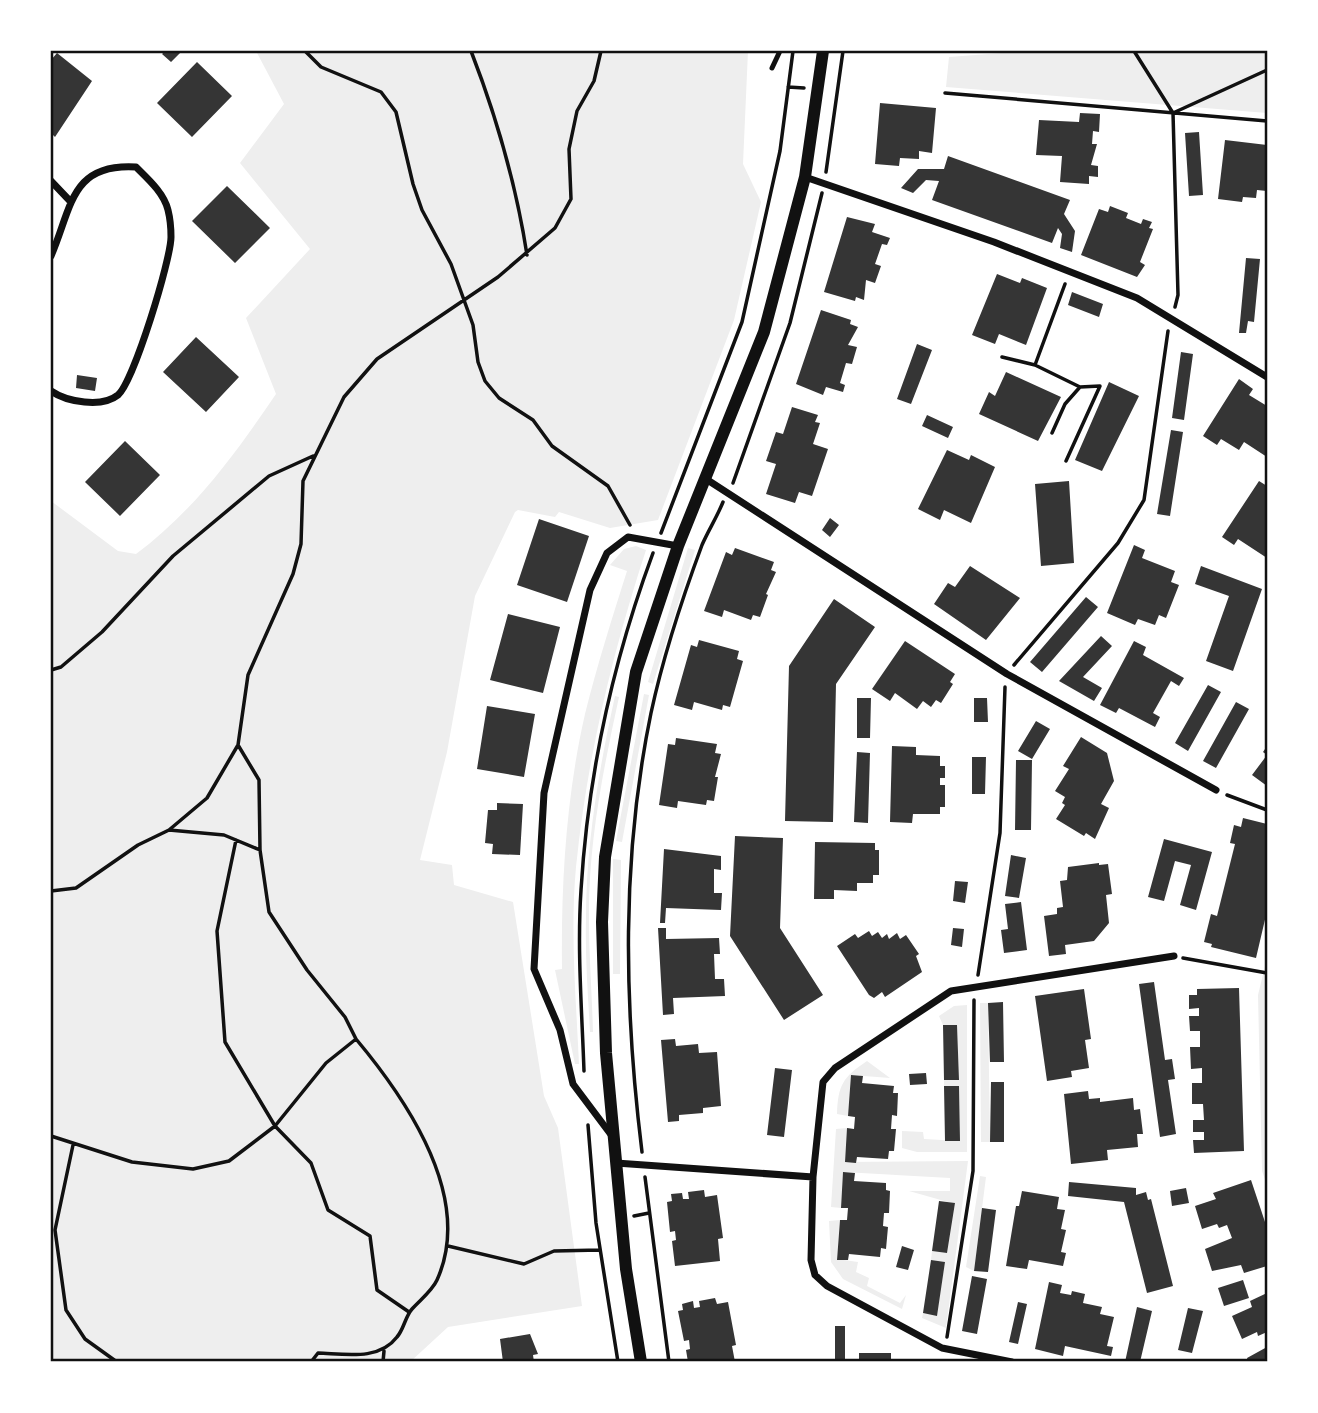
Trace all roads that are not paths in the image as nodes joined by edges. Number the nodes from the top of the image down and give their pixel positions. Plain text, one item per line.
1 (780, 51) edge
2 (823, 51) edge
3 (772, 68) dead end
4 (805, 177) junction
5 (51, 181) edge
6 (70, 201) junction
7 (51, 256) edge
8 (1267, 377) edge
9 (51, 391) edge
10 (706, 479) junction
11 (678, 546) junction
12 (1216, 790) road end
13 (1174, 957) road end
14 (614, 1138) junction
15 (616, 1163) junction
16 (813, 1177) junction
17 (641, 1362) edge
18 (1012, 1362) edge

1 - 3 lane
2 - 4 street
4 - 8 street
4 - 10 street
5 - 6 street
6 - 7 street
6 - 9 street
10 - 11 street
10 - 12 street
11 - 14 street
11 - 14 street
13 - 16 street
14 - 15 street
15 - 16 street
15 - 17 street
16 - 18 street

